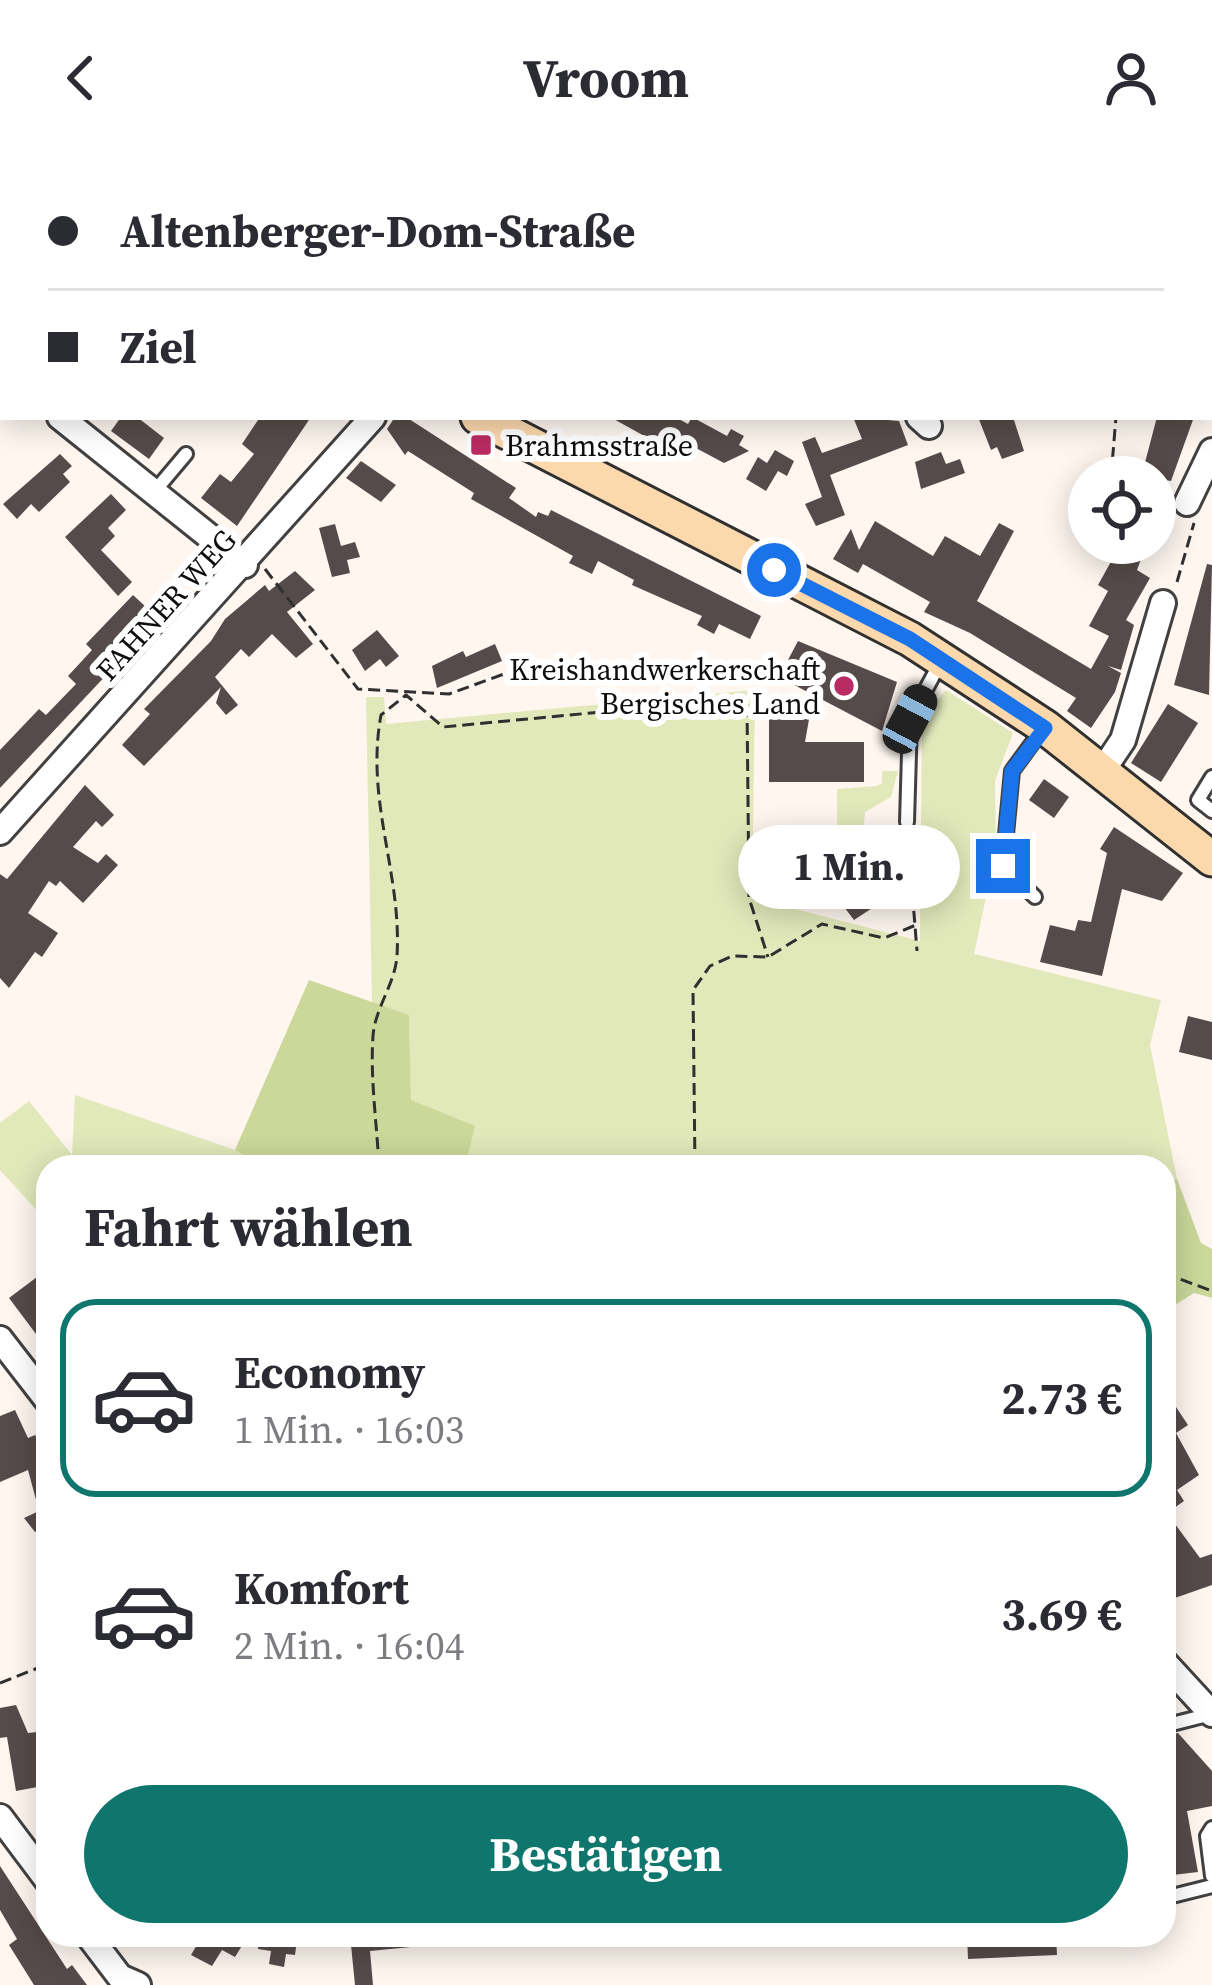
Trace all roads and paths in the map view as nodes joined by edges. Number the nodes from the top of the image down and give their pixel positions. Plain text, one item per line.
1 (64, 420) edge
2 (371, 420) edge
3 (1116, 420) edge
4 (519, 427) edge
5 (1212, 451) edge
6 (186, 454) dead end
7 (1113, 456) edge
8 (154, 492) junction
9 (1187, 503) joint
10 (249, 559) junction
11 (1163, 603) joint
12 (943, 658) junction
13 (504, 674) dead end
14 (406, 695) junction
15 (1045, 728) junction
16 (1103, 770) junction
17 (1212, 777) edge
18 (1212, 811) edge
19 (6, 814) edge
20 (907, 822) joint
21 (1208, 848) edge
22 (1035, 897) dead end
23 (916, 925) junction
24 (917, 951) dead end
25 (768, 957) junction
26 (378, 1155) edge
27 (695, 1155) edge
28 (1176, 1278) edge
29 (1212, 1291) edge
30 (0, 1340) edge
31 (36, 1386) edge
32 (36, 1669) edge
33 (1176, 1675) edge
34 (0, 1683) edge
35 (1212, 1714) edge
36 (1176, 1723) edge
37 (0, 1817) edge
38 (1212, 1828) edge
39 (36, 1865) edge
40 (1212, 1876) edge
41 (1212, 1886) edge
42 (1176, 1895) edge
43 (97, 1947) edge
44 (138, 1985) edge

1 - 8 street
2 - 10 street, FAHNER WEG
3 - 7 path
4 - 12 main road
5 - 9 street
6 - 8 lane
8 - 10 street
9 - 11 path
10 - 14 path
10 - 19 street, FAHNER WEG
11 - 16 street
12 - 15 main road
12 - 20 lane
13 - 14 path
14 - 25 path
14 - 26 path
15 - 16 main road
15 - 22 lane
16 - 21 main road
17 - 18 lane
20 - 23 path
23 - 24 path
23 - 25 path
25 - 27 path
28 - 29 path
30 - 31 street
32 - 34 path
33 - 35 street
35 - 36 lane
37 - 39 street
38 - 40 lane
41 - 42 lane
43 - 44 street

